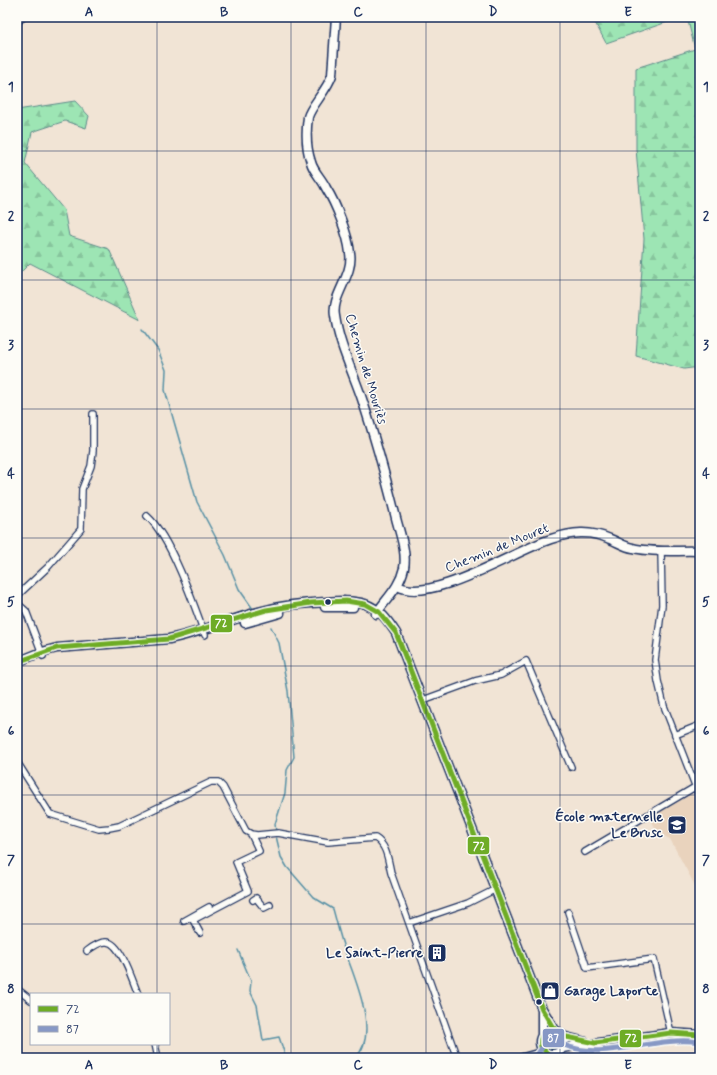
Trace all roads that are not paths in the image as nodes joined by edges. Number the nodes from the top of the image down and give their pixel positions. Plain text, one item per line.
1 (24, 17) edge
2 (336, 17) edge
3 (17, 22) edge
4 (93, 414) dead end
5 (147, 516) dead end
6 (661, 550) junction
7 (700, 551) edge
8 (398, 586) junction
9 (17, 599) edge
10 (17, 603) edge
11 (377, 613) junction
12 (204, 633) junction
13 (43, 654) junction
14 (17, 662) edge
15 (17, 668) edge
16 (422, 700) junction
17 (700, 725) edge
18 (675, 735) junction
19 (17, 762) edge
20 (571, 767) dead end
21 (695, 787) junction
22 (700, 798) edge
23 (251, 834) junction
24 (585, 852) dead end
25 (496, 889) junction
26 (248, 891) junction
27 (221, 905) junction
28 (270, 906) dead end
29 (568, 912) dead end
30 (184, 920) dead end
31 (409, 923) junction
32 (200, 933) dead end
33 (87, 951) dead end
34 (17, 988) edge
35 (138, 993) edge
36 (30, 999) edge
37 (542, 1009) junction
38 (555, 1030) junction
39 (671, 1033) junction
40 (700, 1035) edge
41 (562, 1036) junction
42 (541, 1038) junction
43 (595, 1043) junction
44 (156, 1045) edge
45 (559, 1053) edge
46 (549, 1055) edge
47 (525, 1057) edge
48 (158, 1058) edge
49 (457, 1058) edge

1 - 3 street
2 - 8 main road, Chemin de Mouriès
4 - 9 street
5 - 12 street
6 - 7 main road, Chemin de Mouret
6 - 8 main road, Chemin de Mouret
6 - 18 street
8 - 11 main road, Chemin de Mouriès
10 - 13 street
11 - 12 main road
11 - 16 main road
12 - 13 main road
13 - 14 main road
13 - 15 main road
16 - 20 street
16 - 25 main road
17 - 18 street
18 - 21 street
19 - 23 street
21 - 22 street
21 - 24 street
23 - 26 street
23 - 31 street
25 - 31 street
25 - 37 main road
26 - 27 street
26 - 28 street
27 - 30 street
27 - 32 street
29 - 39 street
31 - 49 street
33 - 35 street
34 - 36 street
37 - 38 main road
37 - 42 main road
38 - 41 main road
38 - 42 main road
39 - 40 main road
39 - 43 main road
41 - 43 main road
41 - 45 main road
42 - 46 main road
42 - 47 main road
43 - 45 main road
44 - 48 street
45 - 46 main road
46 - 47 main road

